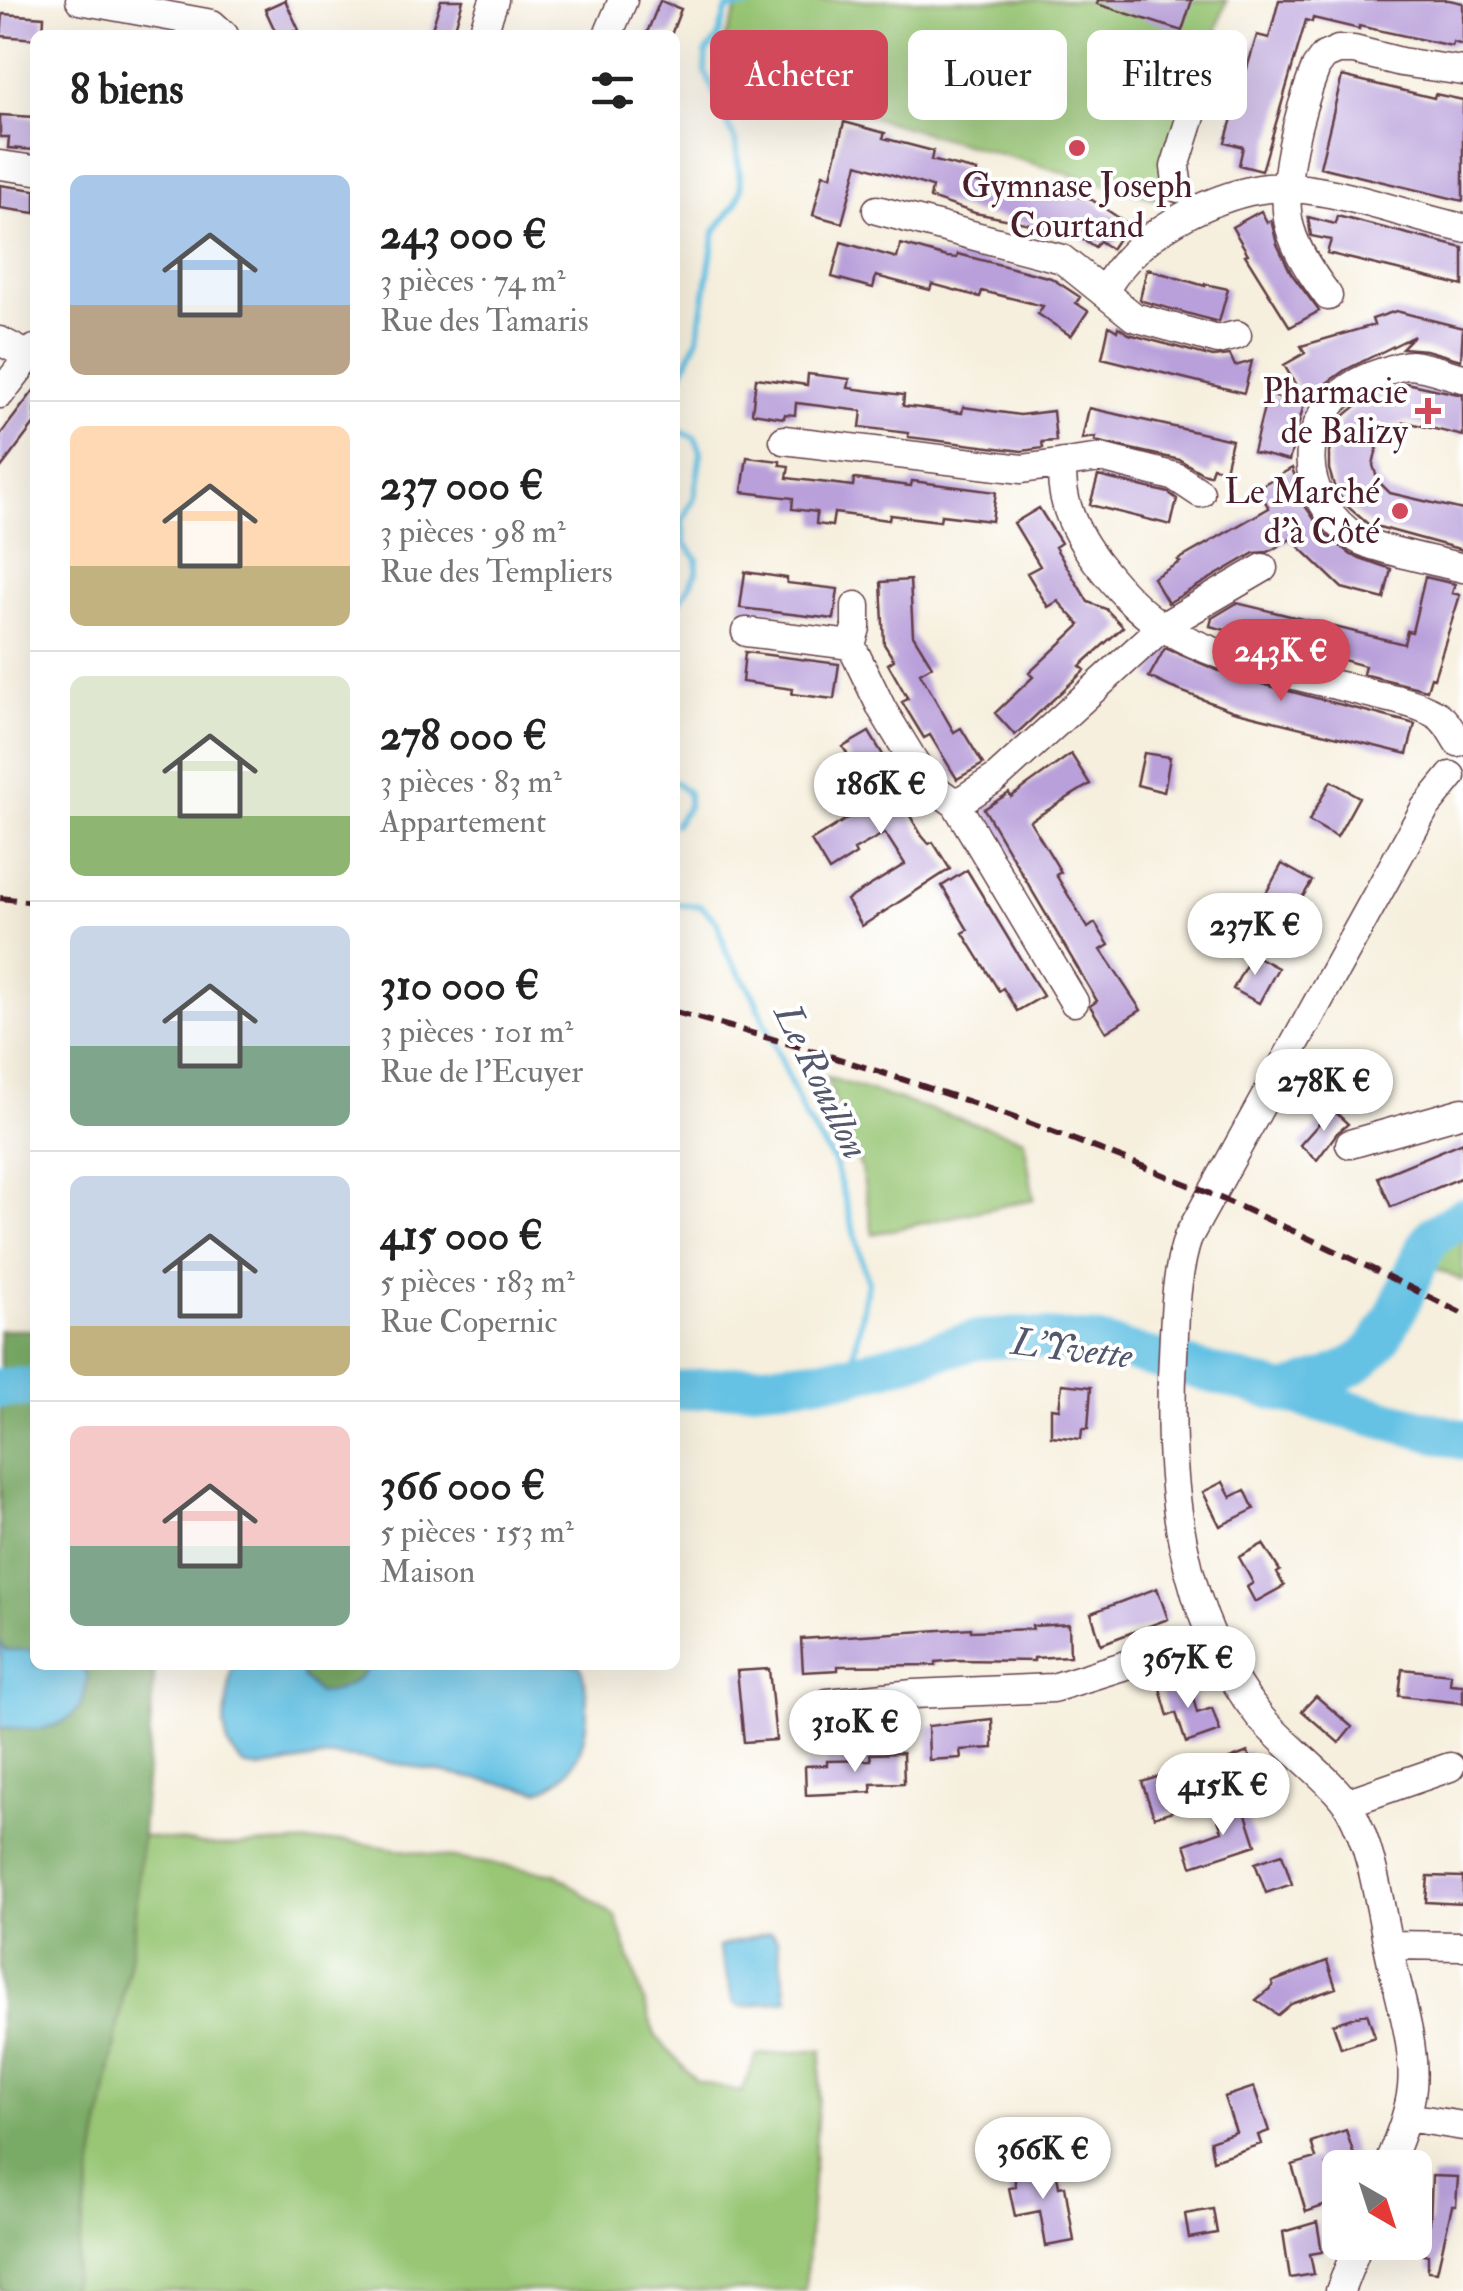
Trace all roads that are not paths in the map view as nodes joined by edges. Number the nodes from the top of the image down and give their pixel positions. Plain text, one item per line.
1 (80, 0) edge
2 (494, 0) edge
3 (623, 0) edge
4 (219, 30) edge
5 (484, 30) edge
6 (610, 30) edge
7 (1463, 71) edge
8 (1190, 120) edge
9 (0, 164) edge
10 (30, 169) edge
11 (1178, 188) dead end
12 (1288, 188) junction
13 (877, 210) dead end
14 (1463, 228) edge
15 (1104, 290) junction
16 (1328, 296) dead end
17 (1237, 336) dead end
18 (0, 341) edge
19 (30, 352) edge
20 (30, 356) edge
21 (1463, 378) edge
22 (0, 394) edge
23 (784, 440) dead end
24 (1063, 463) junction
25 (1200, 492) dead end
26 (1263, 568) dead end
27 (1463, 568) edge
28 (856, 606) dead end
29 (1162, 626) junction
30 (746, 632) dead end
31 (851, 644) junction
32 (1460, 741) edge
33 (1457, 782) edge
34 (956, 804) junction
35 (1074, 1002) dead end
36 (1463, 1112) edge
37 (1350, 1144) dead end
38 (1212, 1638) junction
39 (828, 1703) dead end
40 (1450, 1768) dead end
41 (1346, 1803) junction
42 (1388, 1945) junction
43 (1463, 1946) edge
44 (1407, 2117) junction
45 (1463, 2126) edge
46 (1395, 2150) edge
47 (1351, 2260) edge
48 (1340, 2291) edge

1 - 4 street
2 - 5 street
3 - 6 street
7 - 12 street
8 - 11 street
9 - 10 street
12 - 14 street
12 - 15 street
12 - 16 street
13 - 15 street
15 - 17 street
18 - 19 street
20 - 22 street
21 - 27 street
23 - 24 street
24 - 25 street
24 - 29 street
26 - 29 street
28 - 31 street
29 - 32 street
29 - 34 street
30 - 31 street
31 - 34 street
32 - 33 street
33 - 38 street
34 - 35 street
36 - 37 street
38 - 39 street
38 - 41 street
40 - 41 street
41 - 42 street
42 - 43 street
42 - 44 street
44 - 45 street
44 - 46 street
47 - 48 street

